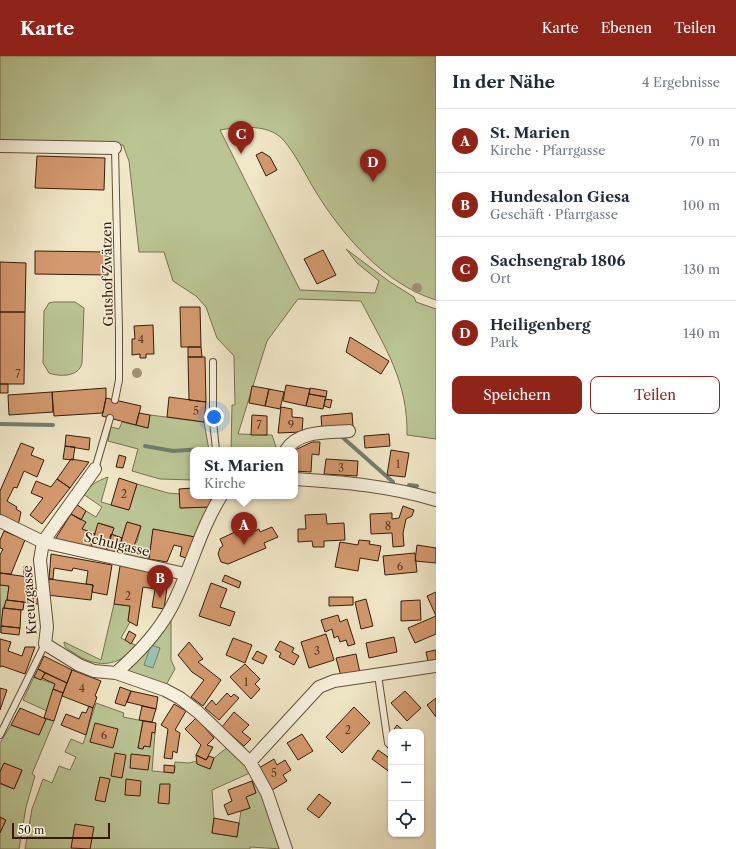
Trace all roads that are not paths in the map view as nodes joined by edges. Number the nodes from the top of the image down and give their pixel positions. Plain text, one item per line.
1 (0, 146) edge
2 (115, 148) joint
3 (212, 362) dead end
4 (114, 400) dead end
5 (110, 418) dead end
6 (349, 431) dead end
7 (216, 447) edge
8 (288, 447) edge
9 (94, 469) joint
10 (298, 479) edge
11 (220, 499) edge
12 (436, 500) edge
13 (0, 521) edge
14 (43, 542) junction
15 (185, 574) junction
16 (45, 644) junction
17 (436, 666) edge
18 (116, 673) junction
19 (378, 675) junction
20 (0, 735) edge
21 (388, 743) edge
22 (250, 762) junction
23 (286, 849) edge

1 - 2 street
2 - 4 lane, Gutshof Zwätzen
3 - 7 lane
5 - 9 lane
6 - 8 street
9 - 14 street, Kreuzgasse
10 - 12 street
11 - 15 street
13 - 14 street, Schulgasse
14 - 15 street, Schulgasse
14 - 16 street, Kreuzgasse
15 - 18 street
16 - 18 street
16 - 20 lane, Kreuzgasse
17 - 19 street
18 - 22 street
19 - 21 lane
19 - 22 street
22 - 23 street

